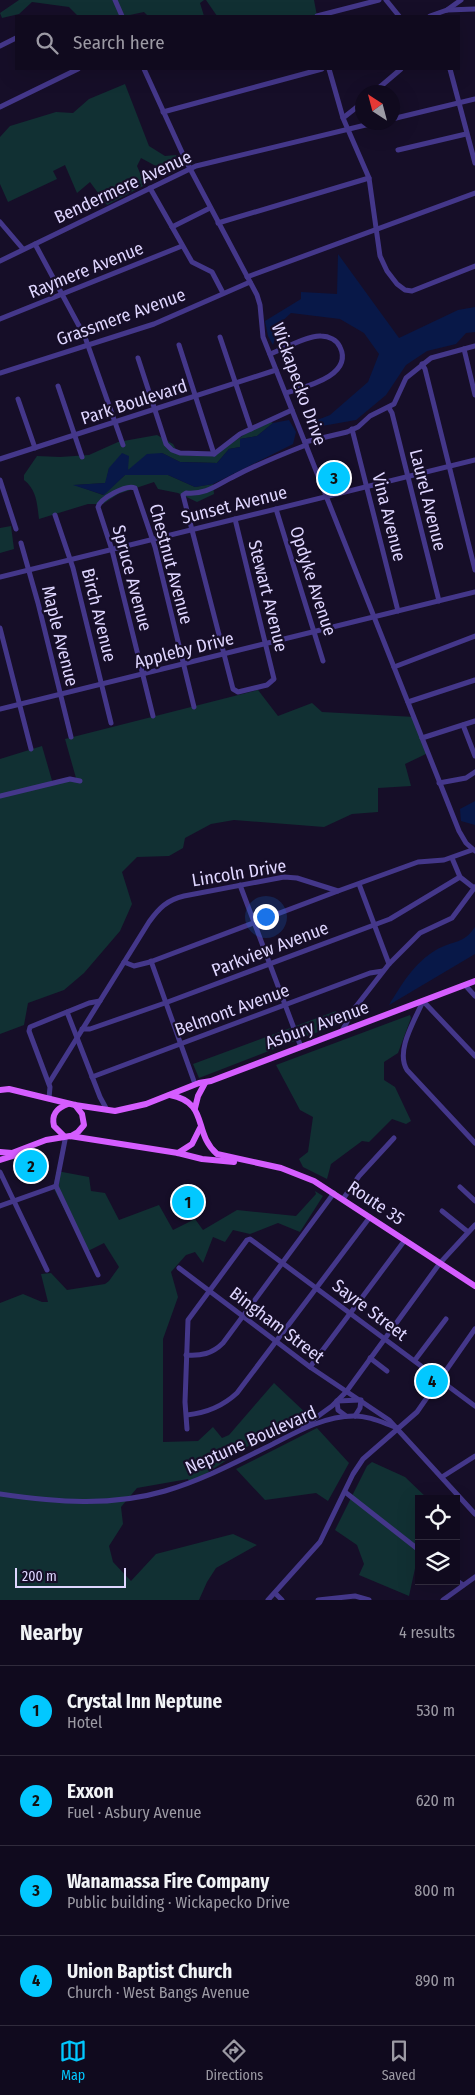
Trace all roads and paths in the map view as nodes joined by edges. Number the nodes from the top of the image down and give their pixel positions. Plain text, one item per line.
1 (115, 0) edge
2 (379, 0) edge
3 (386, 0) edge
4 (461, 0) edge
5 (475, 9) edge
6 (443, 13) edge
7 (122, 15) edge
8 (321, 15) edge
9 (398, 15) edge
10 (15, 38) edge
11 (0, 46) edge
12 (74, 70) edge
13 (144, 70) edge
14 (318, 70) edge
15 (329, 70) edge
16 (400, 70) edge
17 (450, 70) edge
18 (382, 85) edge
19 (475, 99) edge
20 (458, 103) junction
21 (0, 107) edge
22 (355, 109) edge
23 (163, 112) junction
24 (400, 117) edge
25 (343, 118) junction
26 (355, 128) edge
27 (348, 130) junction
28 (466, 134) junction
29 (398, 150) dead end
30 (475, 163) edge
31 (190, 169) junction
32 (369, 178) junction
33 (150, 188) junction
34 (475, 193) edge
35 (210, 208) junction
36 (0, 222) edge
37 (218, 223) junction
38 (172, 227) junction
39 (375, 230) junction
40 (35, 244) junction
41 (182, 246) junction
42 (23, 249) junction
43 (0, 261) edge
44 (475, 266) edge
45 (248, 280) junction
46 (223, 293) junction
47 (62, 294) junction
48 (0, 319) edge
49 (220, 337) dead end
50 (88, 345) junction
51 (178, 345) dead end
52 (475, 346) edge
53 (464, 349) junction
54 (270, 354) junction
55 (138, 358) dead end
56 (422, 364) junction
57 (276, 370) junction
58 (0, 373) edge
59 (235, 384) junction
60 (58, 386) dead end
61 (286, 393) junction
62 (475, 395) edge
63 (195, 396) junction
64 (18, 399) dead end
65 (389, 408) junction
66 (155, 410) junction
67 (292, 410) junction
68 (115, 423) junction
69 (251, 429) junction
70 (352, 429) junction
71 (75, 436) junction
72 (306, 444) junction
73 (123, 445) dead end
74 (35, 448) junction
75 (214, 454) junction
76 (82, 457) dead end
77 (0, 459) edge
78 (475, 460) edge
79 (449, 466) junction
80 (408, 476) junction
81 (0, 480) edge
82 (367, 486) junction
83 (134, 487) joint
84 (327, 497) junction
85 (276, 509) junction
86 (55, 515) dead end
87 (235, 520) junction
88 (16, 529) dead end
89 (194, 530) junction
90 (153, 540) junction
91 (21, 543) dead end
92 (112, 550) junction
93 (70, 560) junction
94 (30, 570) junction
95 (475, 570) edge
96 (0, 577) edge
97 (475, 592) edge
98 (439, 601) junction
99 (398, 611) junction
100 (375, 617) junction
101 (0, 628) edge
102 (314, 632) junction
103 (475, 636) edge
104 (266, 644) junction
105 (225, 654) junction
106 (323, 661) dead end
107 (184, 664) junction
108 (394, 667) junction
109 (143, 674) junction
110 (475, 680) edge
111 (102, 684) junction
112 (61, 694) junction
113 (408, 702) junction
114 (20, 704) junction
115 (194, 707) dead end
116 (0, 709) edge
117 (153, 716) dead end
118 (475, 721) edge
119 (111, 723) dead end
120 (463, 725) junction
121 (72, 737) dead end
122 (422, 738) junction
123 (31, 750) dead end
124 (475, 756) edge
125 (475, 772) edge
126 (80, 781) dead end
127 (439, 782) junction
128 (0, 796) edge
129 (474, 851) edge
130 (452, 858) junction
131 (460, 877) junction
132 (359, 884) junction
133 (240, 885) junction
134 (475, 888) edge
135 (338, 891) junction
136 (254, 923) junction
137 (374, 925) junction
138 (124, 962) junction
139 (151, 962) junction
140 (270, 964) junction
141 (389, 964) junction
142 (383, 971) junction
143 (475, 981) edge
144 (465, 985) junction
145 (475, 996) edge
146 (100, 1001) junction
147 (423, 1001) junction
148 (165, 1003) junction
149 (285, 1005) junction
150 (68, 1012) junction
151 (82, 1029) junction
152 (342, 1031) junction
153 (78, 1038) junction
154 (181, 1044) junction
155 (300, 1047) junction
156 (475, 1056) edge
157 (92, 1077) junction
158 (49, 1083) junction
159 (205, 1083) junction
160 (195, 1084) junction
161 (0, 1086) edge
162 (9, 1089) junction
163 (0, 1090) edge
164 (168, 1095) junction
165 (100, 1097) junction
166 (49, 1098) junction
167 (71, 1104) junction
168 (195, 1108) junction
169 (94, 1109) junction
170 (107, 1110) junction
171 (200, 1128) junction
172 (67, 1137) junction
173 (394, 1138) dead end
174 (475, 1142) edge
175 (0, 1152) edge
176 (178, 1153) junction
177 (0, 1160) edge
178 (252, 1163) junction
179 (0, 1172) edge
180 (56, 1186) junction
181 (460, 1187) dead end
182 (334, 1193) junction
183 (344, 1199) junction
184 (14, 1201) junction
185 (475, 1201) edge
186 (0, 1206) edge
187 (442, 1211) dead end
188 (370, 1216) junction
189 (475, 1224) edge
190 (468, 1232) junction
191 (405, 1240) junction
192 (283, 1262) junction
193 (440, 1263) junction
194 (179, 1268) dead end
195 (47, 1270) dead end
196 (98, 1275) dead end
197 (475, 1286) edge
198 (317, 1287) junction
199 (209, 1291) junction
200 (351, 1312) junction
201 (243, 1316) junction
202 (446, 1319) dead end
203 (475, 1329) edge
204 (385, 1338) junction
205 (276, 1342) junction
206 (186, 1355) junction
207 (370, 1358) junction
208 (415, 1360) junction
209 (310, 1367) junction
210 (387, 1371) dead end
211 (440, 1379) junction
212 (346, 1392) junction
213 (361, 1400) junction
214 (337, 1401) junction
215 (475, 1406) edge
216 (187, 1415) junction
217 (346, 1416) junction
218 (355, 1416) junction
219 (398, 1428) junction
220 (187, 1429) dead end
221 (294, 1433) junction
222 (475, 1456) edge
223 (442, 1477) junction
224 (345, 1492) junction
225 (0, 1494) edge
226 (475, 1514) edge
227 (415, 1547) edge
228 (475, 1577) edge
229 (460, 1583) edge
230 (463, 1586) junction
231 (275, 1593) junction
232 (268, 1600) edge
233 (282, 1600) edge
234 (318, 1600) edge
235 (369, 1600) edge
236 (443, 1600) edge

1 - 7 street
2 - 8 street
3 - 9 street
4 - 6 street
5 - 6 street
10 - 11 street
12 - 21 street
13 - 23 street, Wickapecko Drive
14 - 23 street
15 - 25 street
16 - 18 street
17 - 20 street
19 - 20 street
20 - 24 street
20 - 28 street
22 - 25 street
23 - 31 street, Wickapecko Drive
25 - 27 street
26 - 27 street, Bendermere Avenue
27 - 31 street, Bendermere Avenue
27 - 32 street
28 - 29 street
28 - 30 street
31 - 33 street, Bendermere Avenue
31 - 35 street, Wickapecko Drive
32 - 37 street
32 - 39 street
33 - 38 street
33 - 40 street, Bendermere Avenue
34 - 39 street, Grassmere Avenue
35 - 37 street, Wickapecko Drive
35 - 38 street
36 - 42 street
37 - 45 street, Wickapecko Drive
38 - 41 street
39 - 44 street
39 - 45 street, Grassmere Avenue
40 - 42 street, Bendermere Avenue
40 - 47 street
41 - 46 street
41 - 47 street, Raymere Avenue
42 - 43 street, Bendermere Avenue
45 - 46 street, Grassmere Avenue
45 - 54 street, Wickapecko Drive
46 - 50 street, Grassmere Avenue
47 - 48 street, Raymere Avenue
47 - 50 street
49 - 59 street
50 - 58 street, Grassmere Avenue
50 - 68 street
51 - 63 street
52 - 53 street
53 - 56 street
53 - 62 street
54 - 57 street, Wickapecko Drive
54 - 61 street
55 - 66 street
56 - 65 street
56 - 79 street
57 - 59 street, Park Boulevard
57 - 61 street, Wickapecko Drive
59 - 63 street, Park Boulevard
59 - 69 street
60 - 71 street
61 - 67 street, Wickapecko Drive
63 - 66 street, Park Boulevard
63 - 75 street
64 - 74 street
65 - 70 street
65 - 80 street, Laurel Avenue
66 - 68 street, Park Boulevard
66 - 75 street
67 - 69 street
67 - 72 street, Wickapecko Drive
68 - 71 street, Park Boulevard
68 - 73 street
69 - 75 street
70 - 72 street
70 - 82 street, Vina Avenue
71 - 74 street, Park Boulevard
71 - 76 street
72 - 84 street, Wickapecko Drive
72 - 89 street
74 - 77 street, Park Boulevard
78 - 79 street, Sunset Avenue
79 - 80 street, Sunset Avenue
79 - 95 street
80 - 82 street, Sunset Avenue
80 - 98 street, Laurel Avenue
81 - 88 street
82 - 84 street, Sunset Avenue
82 - 99 street, Vina Avenue
83 - 90 street, Chestnut Avenue
83 - 92 street, Spruce Avenue
84 - 85 street, Sunset Avenue
84 - 100 street, Wickapecko Drive
85 - 87 street, Sunset Avenue
85 - 102 street, Opdyke Avenue
86 - 93 street, Birch Avenue
87 - 89 street, Sunset Avenue
87 - 104 street, Stewart Avenue
89 - 90 street, Sunset Avenue
89 - 105 street
90 - 92 street, Sunset Avenue
90 - 107 street, Chestnut Avenue
91 - 94 street, Maple Avenue
92 - 93 street, Sunset Avenue
92 - 109 street, Spruce Avenue
93 - 94 street, Sunset Avenue
93 - 111 street, Birch Avenue
94 - 96 street, Sunset Avenue
94 - 112 street, Maple Avenue
97 - 98 street, Appleby Drive
98 - 99 street, Appleby Drive
99 - 100 street, Appleby Drive
100 - 102 street, Appleby Drive
100 - 108 street, Wickapecko Drive
101 - 114 street
102 - 104 street, Appleby Drive
102 - 106 street, Opdyke Avenue
103 - 108 street
104 - 105 street, Appleby Drive
104 - 105 street, Stewart Avenue
105 - 107 street, Appleby Drive
107 - 109 street, Appleby Drive
107 - 115 street, Chestnut Avenue
108 - 113 street, Wickapecko Drive
109 - 111 street, Appleby Drive
109 - 117 street, Spruce Avenue
110 - 113 street
111 - 112 street, Appleby Drive
111 - 119 street, Birch Avenue
112 - 114 street, Appleby Drive
112 - 121 street, Maple Avenue
113 - 122 street, Wickapecko Drive
114 - 116 street, Appleby Drive
114 - 123 street
118 - 120 street
120 - 122 street
120 - 124 street
122 - 127 street, Wickapecko Drive
125 - 127 street
126 - 128 street
127 - 129 street, Wickapecko Drive
129 - 130 street
130 - 131 street
130 - 132 street
131 - 134 street
131 - 137 street, Parkview Avenue
132 - 135 street
132 - 137 street
133 - 135 street, Lincoln Drive
133 - 136 street
133 - 138 street, Lincoln Drive
134 - 141 street
135 - 136 street
136 - 139 street
136 - 140 street
137 - 140 street, Parkview Avenue
137 - 141 street
138 - 139 street
138 - 146 street, Lincoln Drive
139 - 148 street
140 - 148 street, Parkview Avenue
140 - 149 street
141 - 142 street
142 - 149 street, Belmont Avenue
142 - 152 street
143 - 144 main road, Asbury Avenue
144 - 145 street
144 - 147 main road, Asbury Avenue
146 - 150 street
146 - 151 street, Lincoln Drive
147 - 152 main road, Asbury Avenue
147 - 156 street
147 - 174 street
148 - 151 street, Parkview Avenue
148 - 154 street
149 - 154 street, Belmont Avenue
149 - 155 street
150 - 153 street
150 - 158 street
151 - 153 street, Lincoln Drive
152 - 155 main road, Asbury Avenue
153 - 157 street
153 - 158 street
154 - 157 street, Belmont Avenue
154 - 160 street
155 - 159 main road, Asbury Avenue
157 - 165 street
158 - 166 street
159 - 160 main road, Asbury Avenue
159 - 168 main road
160 - 164 main road, Asbury Avenue
161 - 162 main road
162 - 163 main road
162 - 166 main road, Asbury Avenue
164 - 168 main road
164 - 170 main road, Asbury Avenue
165 - 169 street
165 - 170 street
166 - 167 main road, Asbury Avenue
167 - 169 main road, Asbury Avenue
167 - 172 main road
167 - 172 main road
168 - 171 main road
169 - 170 main road, Asbury Avenue
171 - 176 main road
171 - 178 main road
172 - 175 main road
172 - 176 main road
172 - 177 main road
172 - 180 street
173 - 183 street
176 - 178 main road
178 - 182 main road, Route 35
179 - 184 street
180 - 184 street
180 - 196 street
181 - 185 street
182 - 183 main road, Route 35
182 - 192 street
183 - 188 main road, Route 35
184 - 186 street
184 - 195 street
187 - 190 street
188 - 191 main road, Route 35
188 - 198 street
189 - 190 street
190 - 193 street
191 - 193 main road, Route 35
191 - 200 street
192 - 198 street, Sayre Street
192 - 199 street, Sayre Street
192 - 201 street
193 - 197 main road, Route 35
193 - 204 street
194 - 199 street, Bingham Street
198 - 200 street, Sayre Street
198 - 205 street
199 - 201 street, Bingham Street
199 - 206 street
200 - 204 street, Sayre Street
200 - 209 street
201 - 205 street, Bingham Street
201 - 206 street
202 - 208 street
203 - 211 street
204 - 207 street
204 - 208 street, Sayre Street
205 - 209 street, Bingham Street
205 - 216 street
206 - 216 street
207 - 210 street
207 - 212 street
208 - 211 street, Sayre Street
209 - 212 street, Bingham Street
211 - 215 street, Sayre Street
211 - 219 street
212 - 213 street, Bingham Street
212 - 214 street
213 - 214 street
213 - 218 street
213 - 219 street, Bingham Street
214 - 217 street
214 - 221 street
216 - 220 street
217 - 218 street, Neptune Boulevard
217 - 221 street, Neptune Boulevard
218 - 219 street, Neptune Boulevard
219 - 223 street, Neptune Boulevard
219 - 224 street
221 - 225 street, Neptune Boulevard
222 - 223 street
223 - 226 street, Neptune Boulevard
224 - 227 street
224 - 231 street
228 - 230 street
229 - 230 street
230 - 236 street
231 - 232 street
231 - 233 street
234 - 235 street

